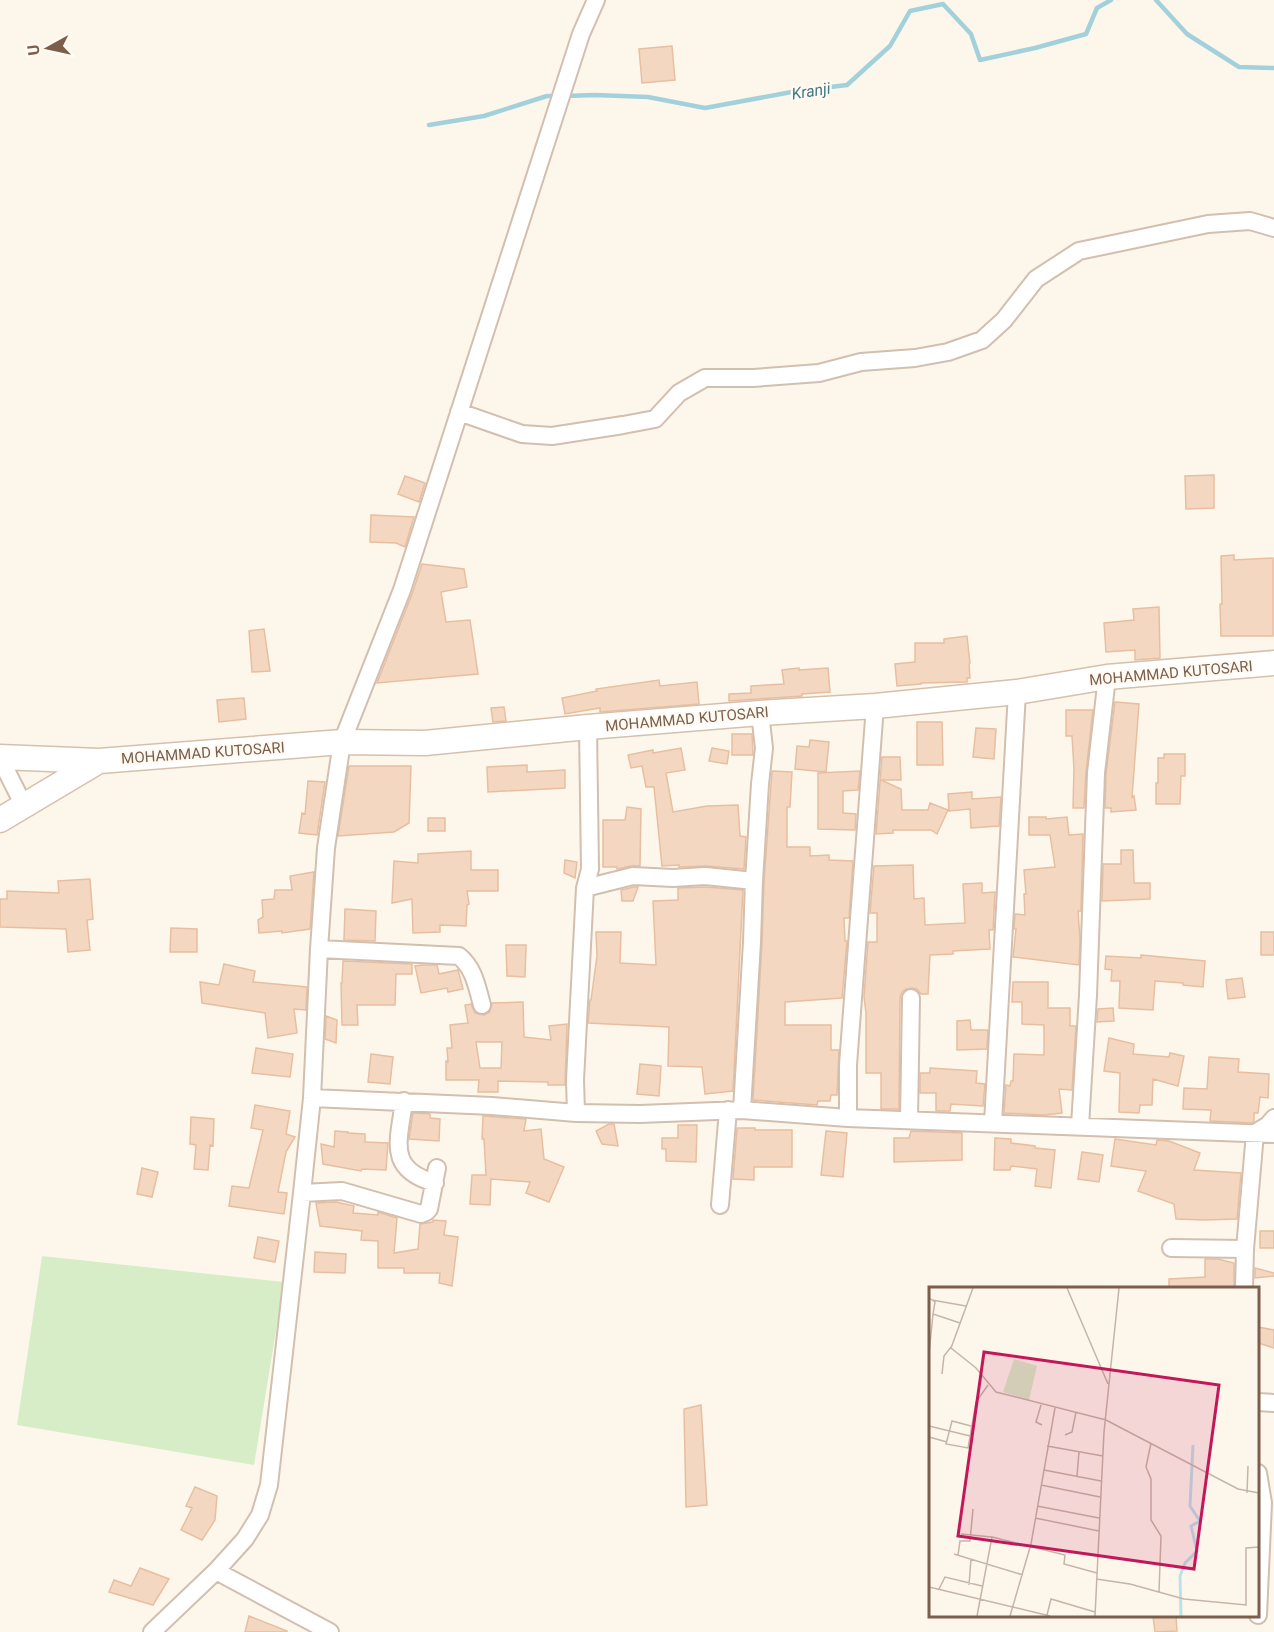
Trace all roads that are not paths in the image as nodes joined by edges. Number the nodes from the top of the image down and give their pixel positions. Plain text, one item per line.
1 (596, 0) edge
2 (1274, 228) edge
3 (459, 412) junction
4 (1274, 663) edge
5 (1107, 677) junction
6 (1017, 692) junction
7 (875, 706) junction
8 (760, 713) junction
9 (588, 727) junction
10 (342, 742) junction
11 (0, 758) edge
12 (99, 760) junction
13 (24, 806) junction
14 (0, 820) edge
15 (754, 881) junction
16 (585, 888) junction
17 (319, 949) junction
18 (911, 998) dead end
19 (483, 1005) dead end
20 (312, 1098) junction
21 (404, 1101) junction
22 (735, 1110) junction
23 (576, 1113) junction
24 (848, 1118) junction
25 (1274, 1118) edge
26 (909, 1120) junction
27 (993, 1123) junction
28 (1080, 1126) junction
29 (1255, 1133) junction
30 (1274, 1134) edge
31 (302, 1193) junction
32 (720, 1205) dead end
33 (1171, 1248) dead end
34 (1245, 1249) junction
35 (1244, 1287) edge
36 (1259, 1402) edge
37 (1274, 1403) edge
38 (1259, 1483) edge
39 (1264, 1550) edge
40 (216, 1571) junction
41 (1259, 1605) edge
42 (152, 1632) edge
43 (330, 1632) edge

1 - 3 street
2 - 3 street
3 - 10 street
4 - 5 street, MOHAMMAD KUTOSARI
5 - 6 street, MOHAMMAD KUTOSARI
5 - 28 street
6 - 7 street, MOHAMMAD KUTOSARI
6 - 27 street
7 - 8 street, MOHAMMAD KUTOSARI
7 - 24 street
8 - 9 street, MOHAMMAD KUTOSARI
8 - 15 street
9 - 10 street, MOHAMMAD KUTOSARI
9 - 16 street
10 - 12 street, MOHAMMAD KUTOSARI
10 - 17 street
11 - 12 street, MOHAMMAD KUTOSARI
11 - 13 street
12 - 13 street
13 - 14 street
15 - 16 street
15 - 22 street
16 - 23 street
17 - 19 street
17 - 20 street
18 - 26 street
20 - 21 street
20 - 31 street
21 - 23 street
21 - 31 street
22 - 23 street
22 - 24 street
22 - 32 street
24 - 26 street
25 - 29 street
26 - 27 street
27 - 28 street
28 - 29 street
29 - 30 street
29 - 34 street
31 - 40 street
33 - 34 street
34 - 35 street
36 - 37 street
38 - 39 street
39 - 41 street
40 - 42 street
40 - 43 street

